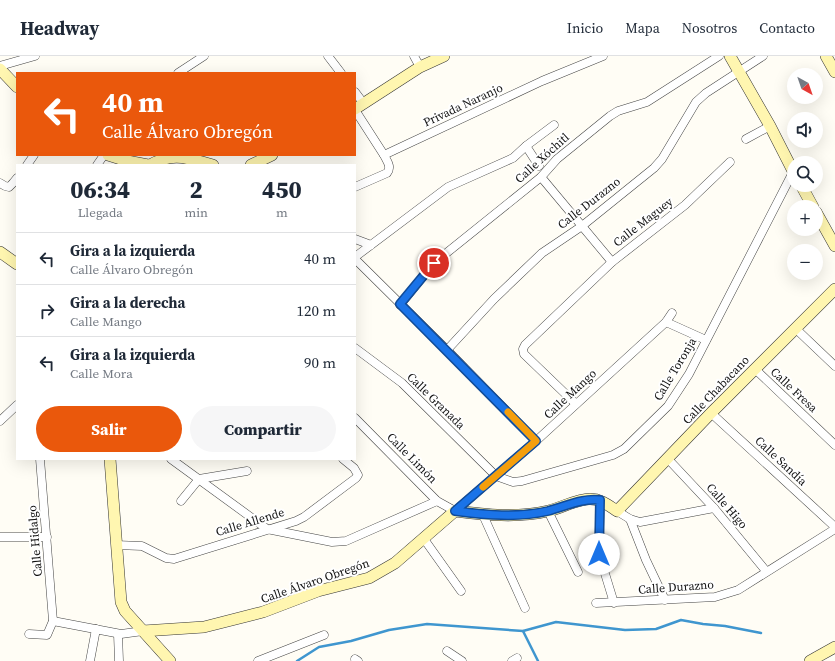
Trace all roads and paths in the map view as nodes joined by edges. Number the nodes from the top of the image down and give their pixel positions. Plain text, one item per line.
1 (35, 56) edge
2 (204, 56) edge
3 (330, 56) edge
4 (414, 56) edge
5 (444, 56) edge
6 (603, 56) edge
7 (719, 56) edge
8 (730, 56) edge
9 (763, 56) edge
10 (826, 56) edge
11 (0, 67) edge
12 (420, 67) junction
13 (180, 72) edge
14 (340, 72) edge
15 (738, 72) junction
16 (835, 72) edge
17 (16, 86) edge
18 (356, 97) edge
19 (358, 108) edge
20 (554, 125) dead end
21 (770, 126) junction
22 (746, 139) dead end
23 (526, 146) junction
24 (384, 155) junction
25 (111, 156) edge
26 (270, 156) edge
27 (187, 157) edge
28 (787, 159) edge
29 (730, 162) dead end
30 (144, 164) edge
31 (151, 164) edge
32 (210, 164) edge
33 (253, 164) edge
34 (539, 166) dead end
35 (541, 178) junction
36 (16, 180) edge
37 (0, 182) edge
38 (787, 186) edge
39 (356, 187) edge
40 (823, 225) edge
41 (582, 226) junction
42 (356, 240) edge
43 (371, 245) junction
44 (835, 246) edge
45 (0, 252) edge
46 (356, 257) edge
47 (356, 259) edge
48 (612, 262) junction
49 (16, 263) edge
50 (835, 289) edge
51 (400, 304) junction
52 (672, 313) dead end
53 (666, 322) junction
54 (795, 328) junction
55 (706, 340) junction
56 (356, 349) edge
57 (447, 350) junction
58 (835, 366) edge
59 (755, 369) junction
60 (576, 404) junction
61 (16, 405) edge
62 (711, 413) junction
63 (356, 419) edge
64 (0, 421) edge
65 (536, 441) junction
66 (835, 445) edge
67 (668, 459) junction
68 (40, 460) edge
69 (110, 460) edge
70 (172, 460) edge
71 (344, 460) edge
72 (247, 471) dead end
73 (496, 476) junction
74 (199, 479) junction
75 (600, 500) junction
76 (181, 501) dead end
77 (437, 501) junction
78 (714, 508) junction
79 (455, 511) junction
80 (548, 511) junction
81 (617, 511) junction
82 (483, 515) junction
83 (630, 519) junction
84 (835, 528) edge
85 (267, 529) junction
86 (0, 537) edge
87 (47, 537) junction
88 (424, 539) junction
89 (116, 545) junction
90 (766, 571) junction
91 (578, 572) dead end
92 (461, 591) dead end
93 (664, 600) junction
94 (614, 602) junction
95 (596, 604) dead end
96 (525, 608) dead end
97 (53, 621) junction
98 (96, 629) junction
99 (143, 631) junction
100 (29, 634) dead end
101 (118, 634) junction
102 (324, 634) dead end
103 (835, 647) edge
104 (447, 650) dead end
105 (90, 661) edge
106 (119, 661) edge
107 (170, 661) edge
108 (258, 661) edge
109 (462, 661) edge
110 (810, 661) edge

1 - 11 street
2 - 13 street
3 - 14 street
4 - 12 street
5 - 12 street
6 - 24 street, Privada Naranjo
7 - 35 street, Calle Xóchitl
8 - 15 street
9 - 15 street, Calle Durazno
10 - 16 street
11 - 17 street
12 - 19 street
15 - 21 street
15 - 41 street, Calle Durazno
18 - 19 street
19 - 24 street
20 - 23 street
21 - 22 street
21 - 28 street
23 - 34 street
23 - 43 street
24 - 39 street
25 - 30 street
26 - 33 street
27 - 31 street
27 - 32 street
29 - 48 street, Calle Maguey
35 - 41 street
35 - 51 street, Calle Xóchitl
36 - 37 street
38 - 55 street, Calle Toronja
40 - 44 street
41 - 48 street
41 - 57 street, Calle Durazno
42 - 43 street
43 - 46 street
45 - 49 street
47 - 51 street
48 - 60 street, Calle Maguey
50 - 54 street, Calle Chabacano
51 - 57 street
52 - 53 street, Calle Mango
53 - 55 street
53 - 60 street, Calle Mango
54 - 58 street
54 - 59 street, Calle Chabacano
55 - 73 street, Calle Toronja
56 - 73 street, Calle Granada
57 - 65 street
59 - 62 street, Calle Chabacano
59 - 66 street, Calle Fresa
60 - 65 street, Calle Mango
61 - 64 street
62 - 67 street, Calle Chabacano
62 - 84 street, Calle Sandía
63 - 77 street, Calle Limón
65 - 73 street, Calle Mango
67 - 78 street, Calle Higo
67 - 81 street, Calle Chabacano
68 - 87 street, Calle Hidalgo
69 - 89 street
70 - 74 street
71 - 85 street, Calle Allende
72 - 74 street
73 - 79 street, Calle Mango
74 - 76 street
74 - 85 street
75 - 80 street
75 - 81 street
75 - 94 street
77 - 79 street, Calle Limón
77 - 85 street
78 - 83 street
78 - 90 street, Calle Higo
79 - 82 street
79 - 88 street, Calle Álvaro Obregón
80 - 82 street
80 - 91 street
81 - 83 street
82 - 96 street
83 - 93 street
84 - 90 street, Calle Durazno
85 - 89 street, Calle Allende
86 - 87 street
87 - 97 street, Calle Hidalgo
88 - 92 street
88 - 99 street, Calle Álvaro Obregón
89 - 99 street
90 - 93 street, Calle Durazno
93 - 94 street, Calle Durazno
94 - 95 street, Calle Durazno
97 - 98 street, Calle Álvaro Obregón
97 - 100 street
98 - 101 street, Calle Álvaro Obregón
98 - 105 street
99 - 101 street, Calle Álvaro Obregón
99 - 107 street
101 - 106 street
102 - 108 street
103 - 110 street
104 - 109 street

